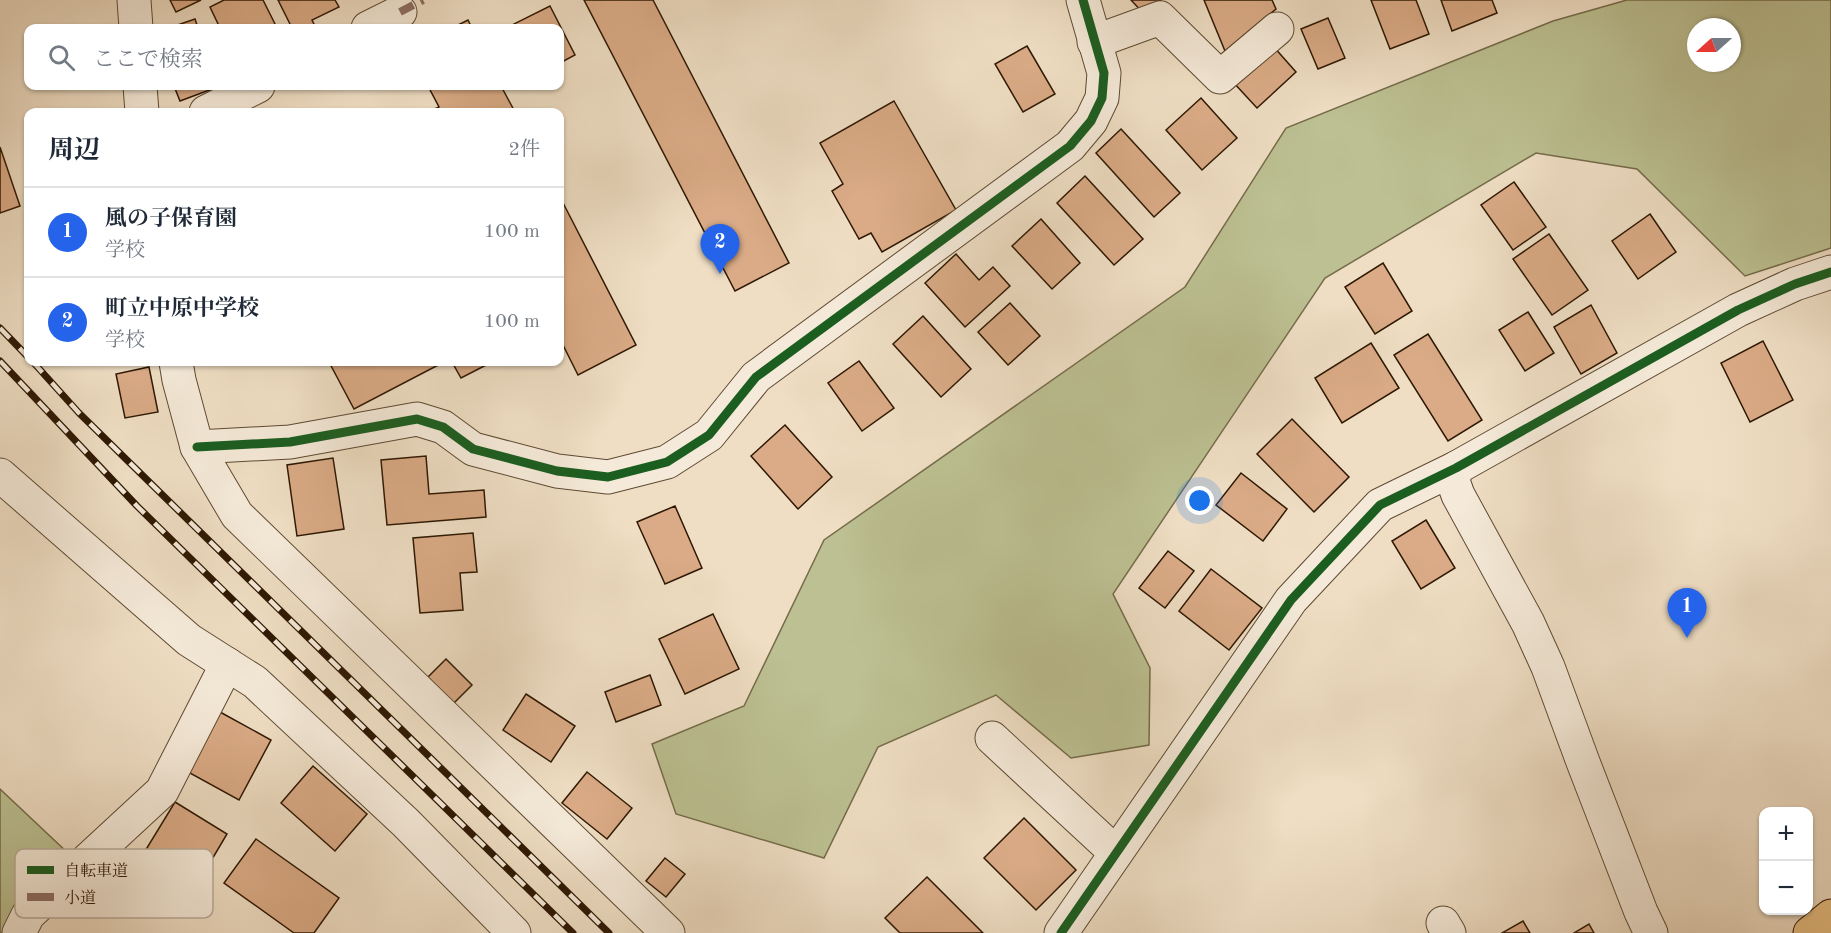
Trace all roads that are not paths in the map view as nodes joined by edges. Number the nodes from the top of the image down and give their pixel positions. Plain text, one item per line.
1 (134, 0) edge
2 (1083, 0) edge
3 (400, 12) dead end
4 (136, 24) edge
5 (376, 24) edge
6 (1277, 29) dead end
7 (1094, 42) junction
8 (140, 90) edge
9 (250, 90) edge
10 (142, 108) edge
11 (214, 108) edge
12 (1831, 272) edge
13 (177, 366) edge
14 (197, 447) junction
15 (1456, 468) junction
16 (0, 475) edge
17 (227, 664) junction
18 (992, 738) dead end
19 (99, 849) edge
20 (1116, 852) junction
21 (1831, 916) edge
22 (26, 918) edge
23 (19, 933) edge
24 (514, 933) edge
25 (668, 933) edge
26 (1061, 933) edge
27 (1651, 933) edge
28 (1810, 933) edge

1 - 4 street
2 - 7 street
3 - 5 street
6 - 7 street
7 - 14 street
8 - 10 street
9 - 11 street
12 - 15 street
13 - 14 street
14 - 25 street
15 - 20 street
15 - 27 street
16 - 17 street
17 - 19 street
17 - 24 street
18 - 20 street
20 - 26 street
21 - 28 main road
22 - 23 street

